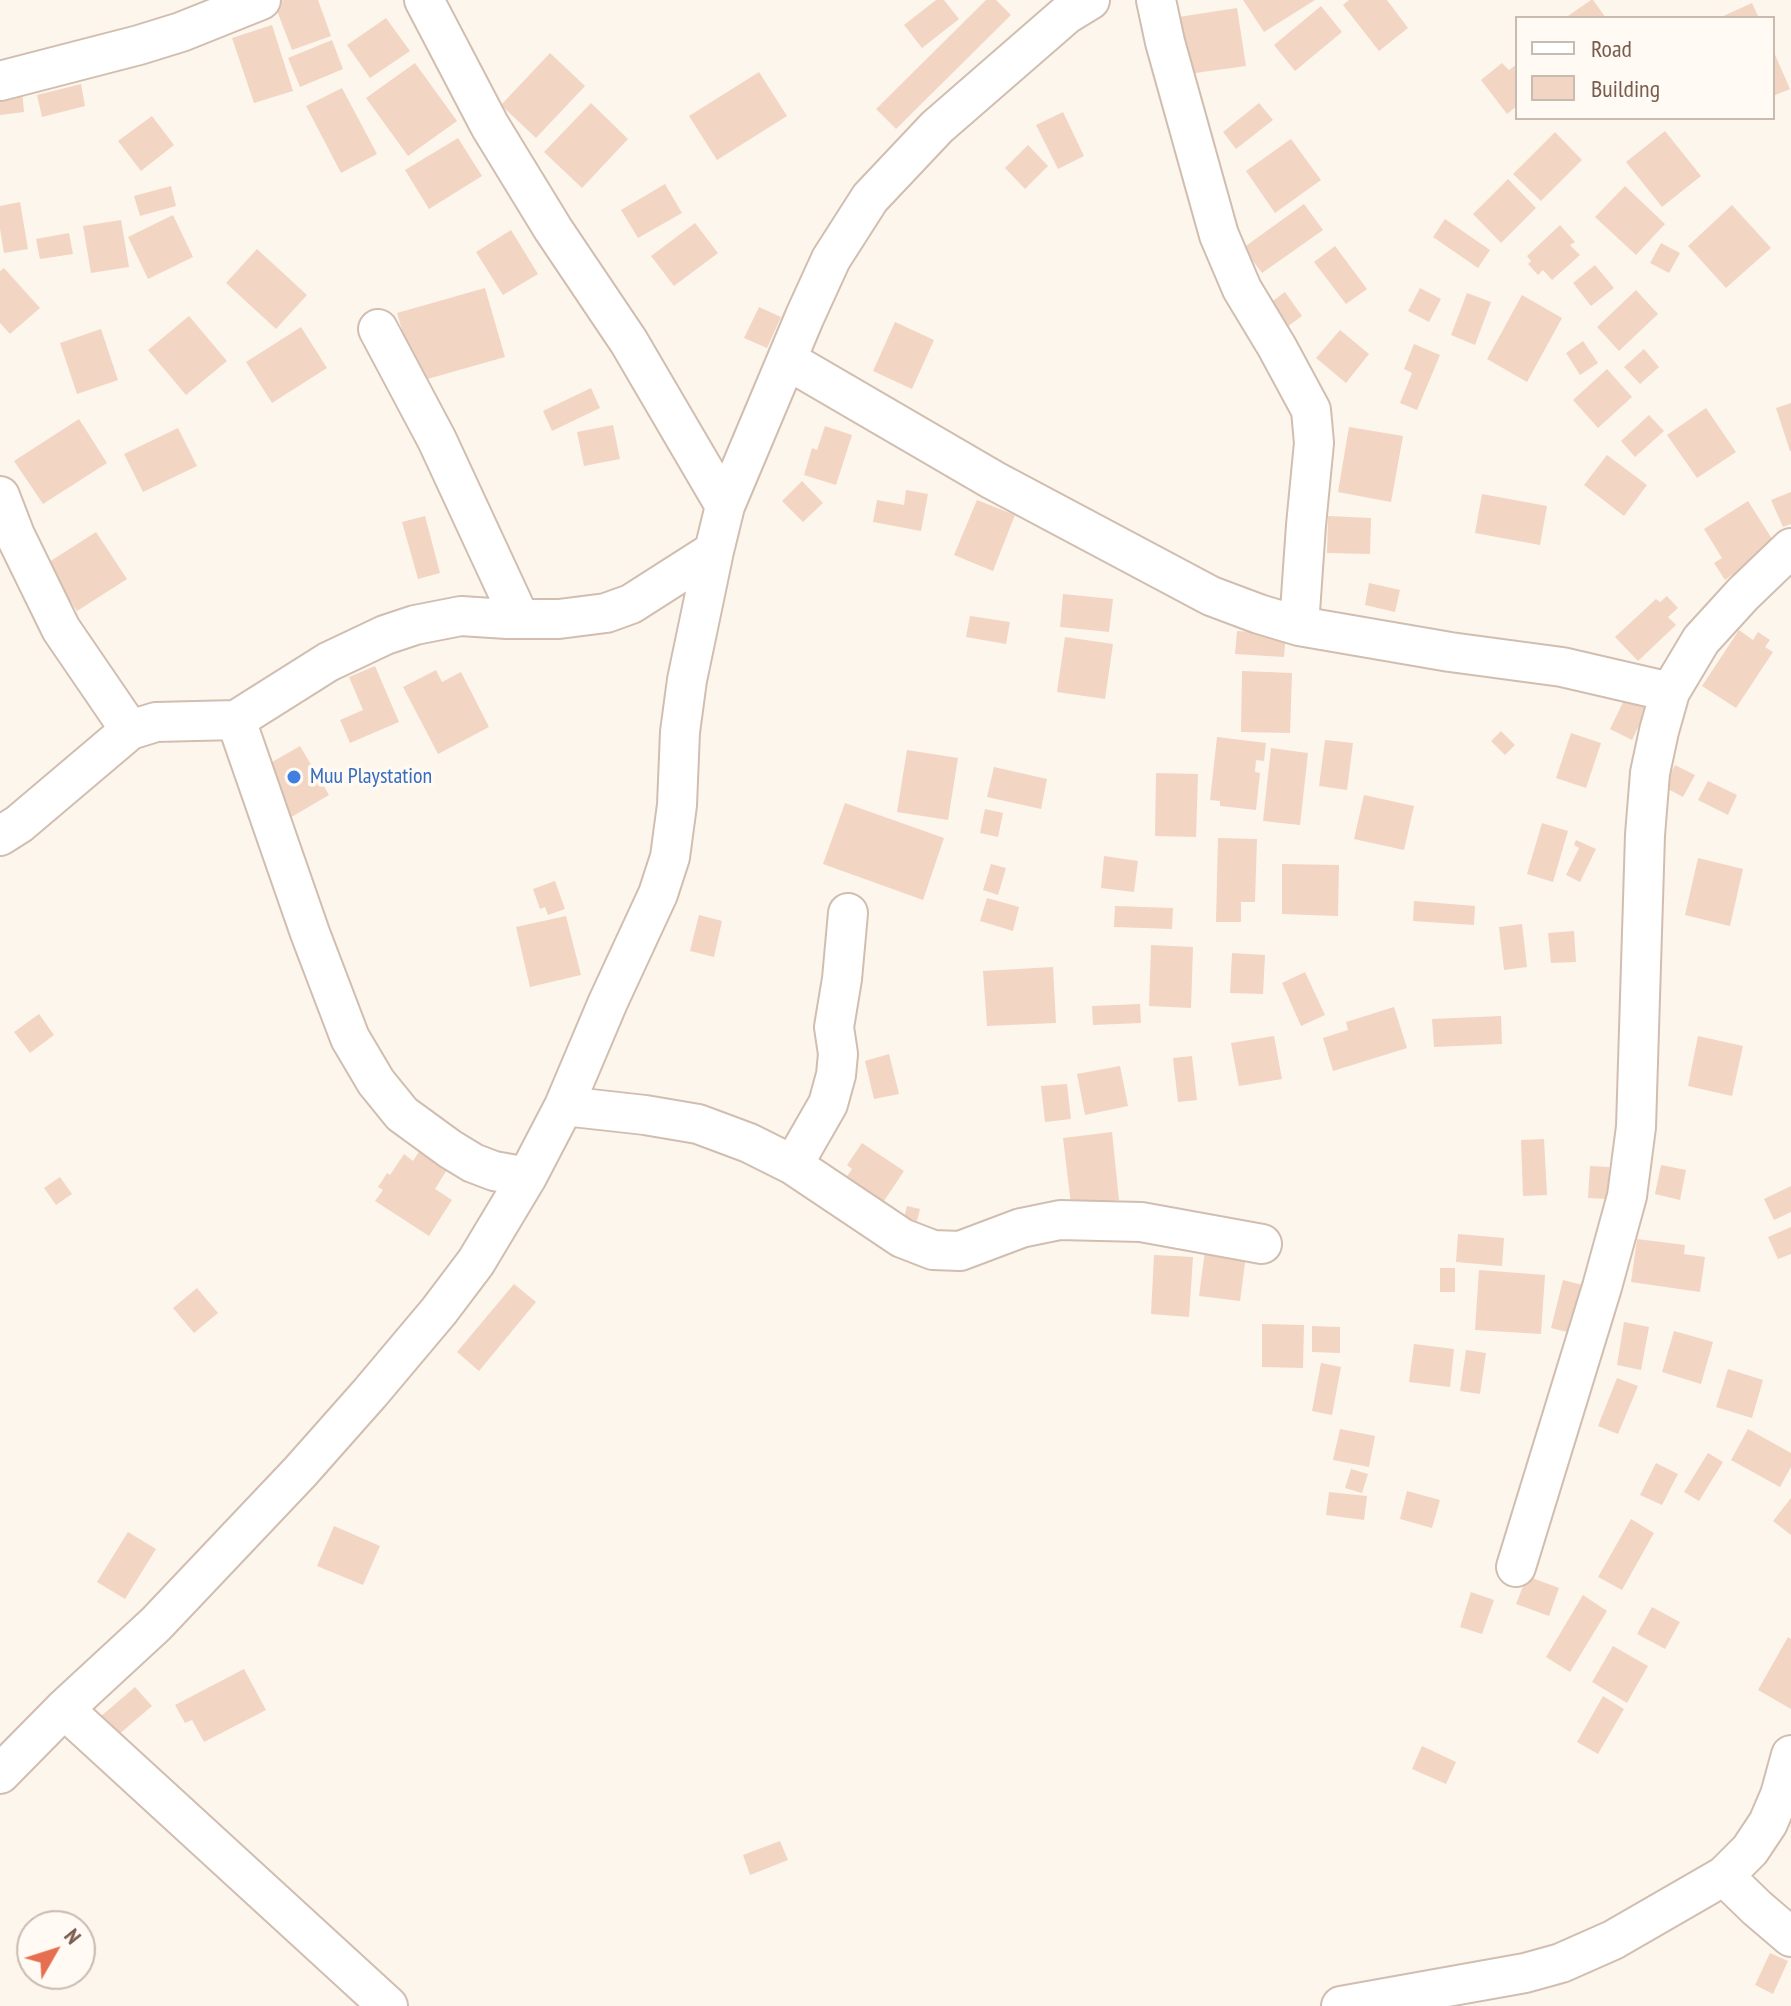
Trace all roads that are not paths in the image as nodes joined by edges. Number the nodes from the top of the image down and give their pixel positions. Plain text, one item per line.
1 (261, 0) edge
2 (424, 0) edge
3 (1090, 0) edge
4 (1156, 0) edge
5 (0, 81) edge
6 (378, 329) dead end
7 (787, 360) junction
8 (0, 496) edge
9 (725, 506) junction
10 (1791, 548) edge
11 (714, 551) junction
12 (520, 619) junction
13 (1299, 626) junction
14 (1670, 692) junction
15 (236, 720) junction
16 (130, 730) junction
17 (0, 836) edge
18 (848, 913) dead end
19 (564, 1106) junction
20 (793, 1165) junction
21 (527, 1177) junction
22 (1262, 1244) dead end
23 (1516, 1567) dead end
24 (64, 1709) junction
25 (1791, 1755) edge
26 (0, 1774) edge
27 (1724, 1876) junction
28 (1791, 1937) edge
29 (388, 2006) edge
30 (1341, 2006) edge

1 - 5 street
2 - 9 street
3 - 7 street
4 - 13 street
6 - 12 street
7 - 9 street
7 - 13 street
8 - 16 street
9 - 11 street
10 - 14 street
11 - 12 street
11 - 19 street
12 - 15 street
13 - 14 street
14 - 23 street
15 - 16 street
15 - 21 street
16 - 17 street
18 - 20 street
19 - 20 street
19 - 21 street
20 - 22 street
21 - 24 street
24 - 26 street
24 - 29 street
25 - 27 street
27 - 28 street
27 - 30 street

